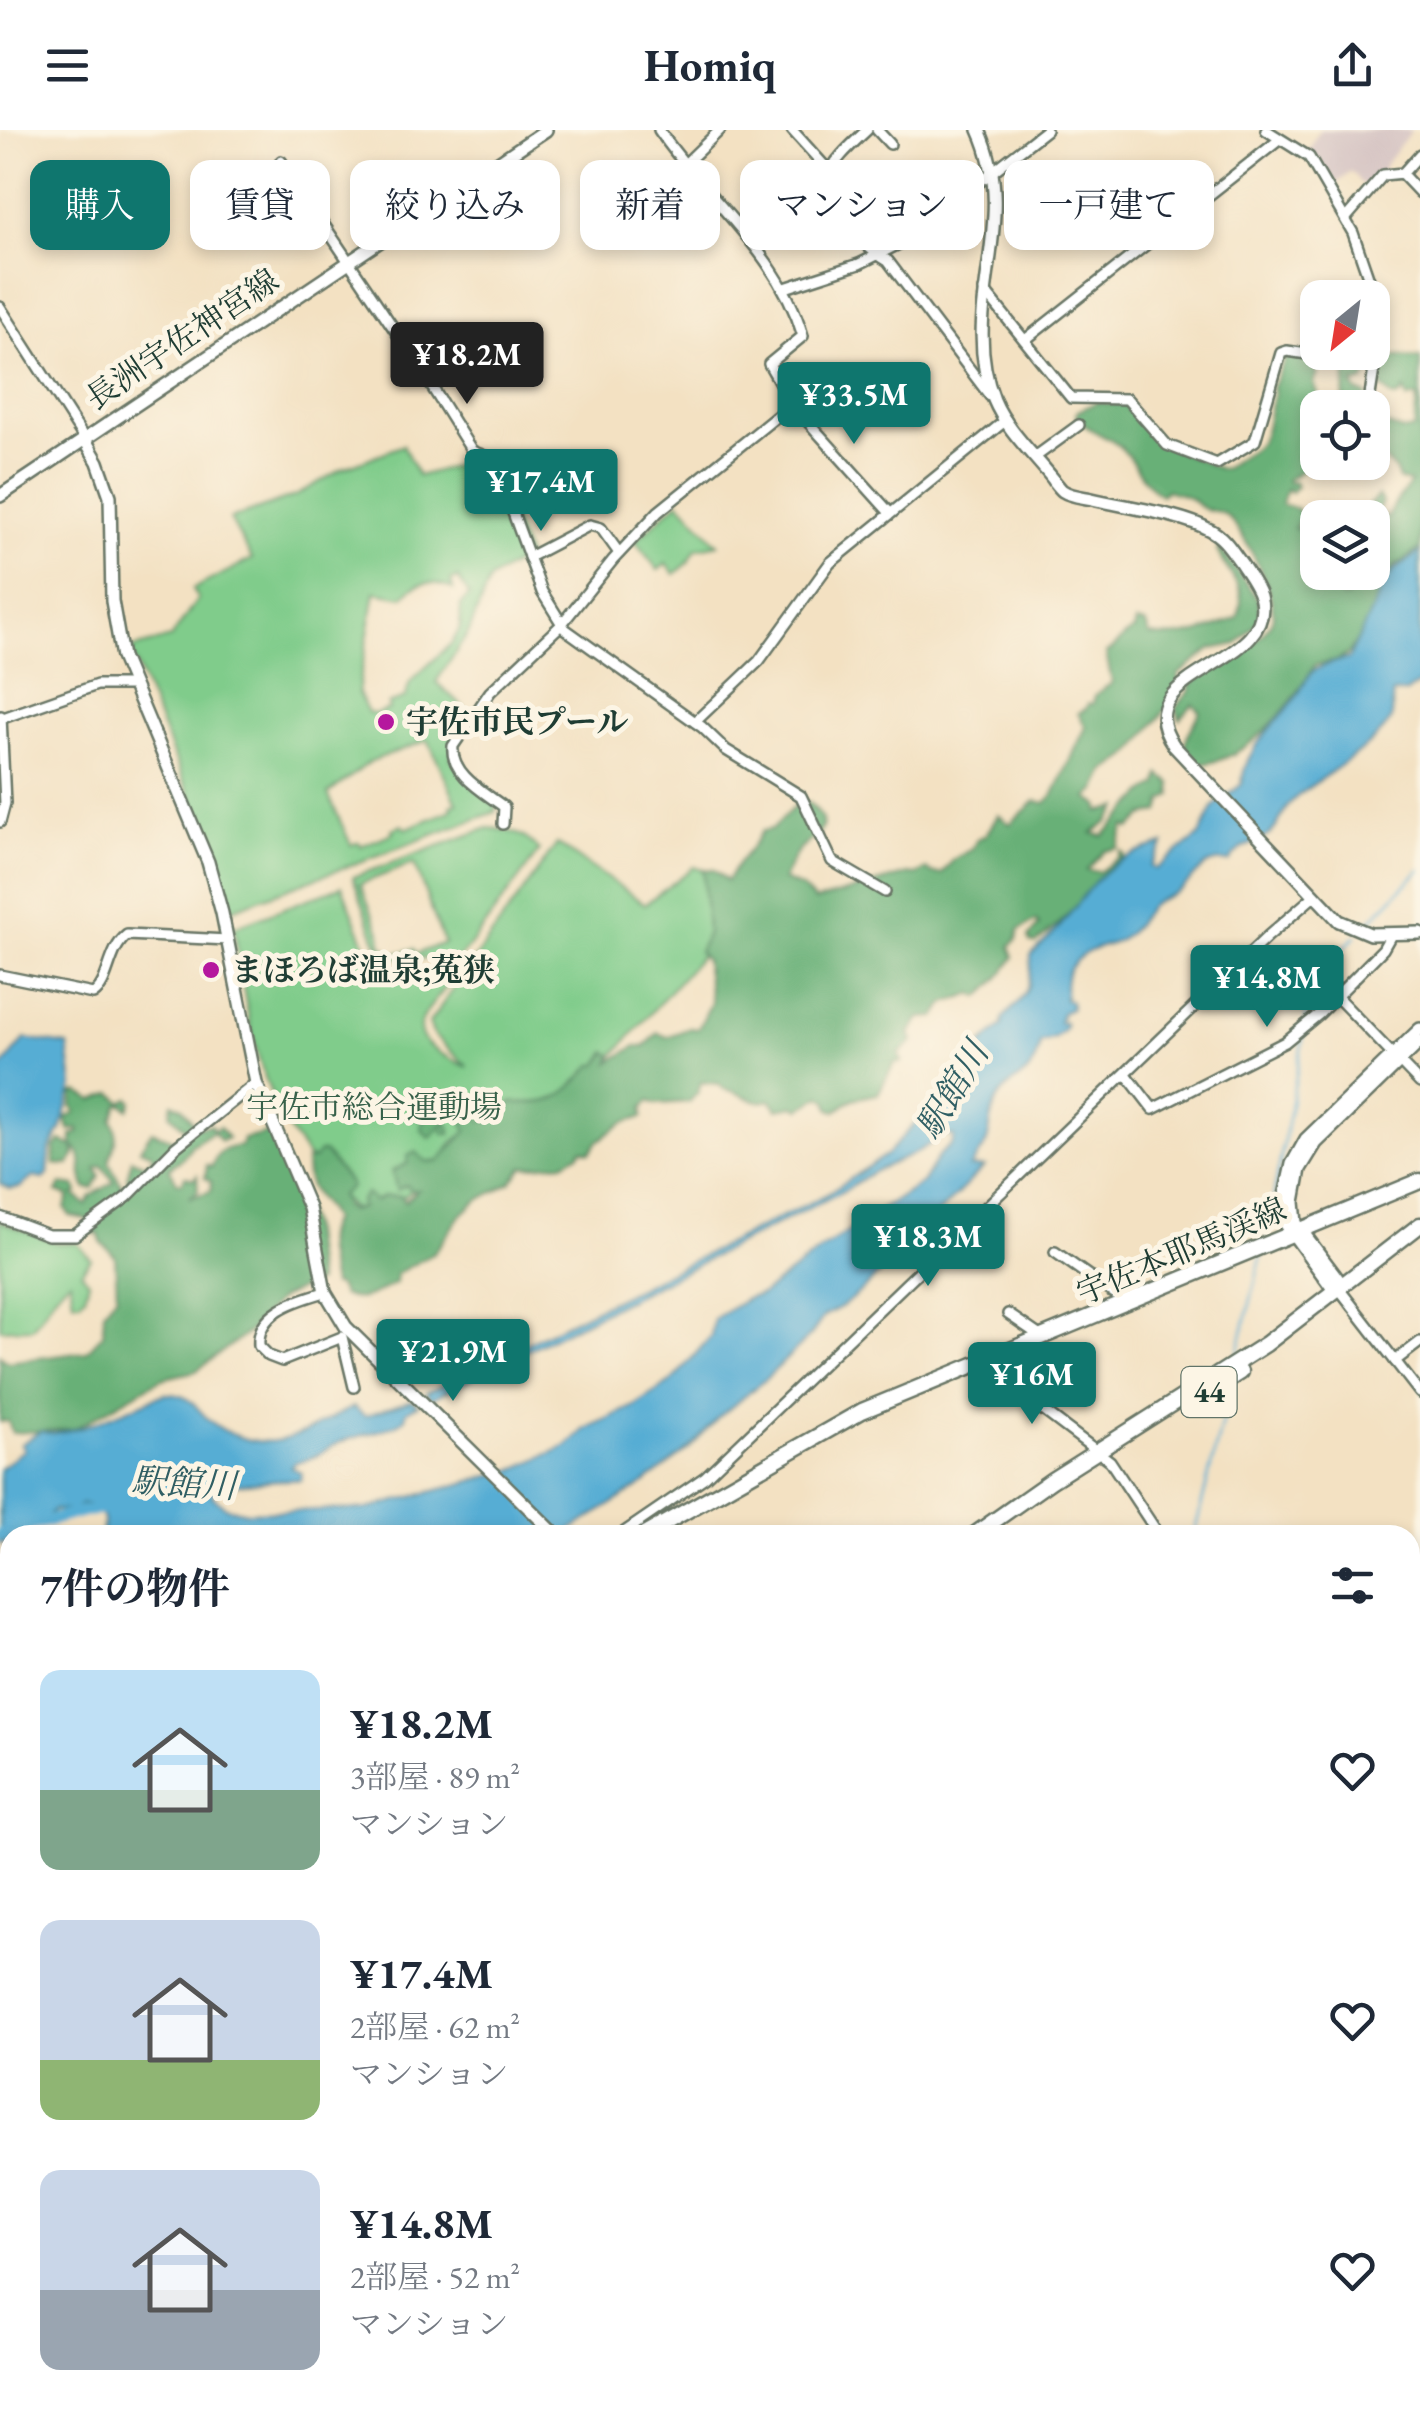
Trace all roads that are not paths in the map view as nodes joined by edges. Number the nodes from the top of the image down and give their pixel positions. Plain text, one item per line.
1 (546, 130) edge
2 (659, 130) edge
3 (720, 130) edge
4 (792, 130) edge
5 (868, 130) edge
6 (878, 130) edge
7 (979, 130) edge
8 (1046, 130) edge
9 (1266, 130) edge
10 (1278, 140) junction
11 (890, 144) dead end
12 (1420, 154) edge
13 (680, 160) edge
14 (689, 160) edge
15 (819, 160) edge
16 (838, 160) edge
17 (993, 169) junction
18 (1402, 174) junction
19 (1420, 193) edge
20 (720, 206) edge
21 (1346, 218) junction
22 (330, 235) edge
23 (873, 250) edge
24 (878, 255) junction
25 (348, 262) junction
26 (1367, 280) edge
27 (785, 288) junction
28 (984, 290) junction
29 (0, 307) edge
30 (1025, 340) junction
31 (1300, 353) edge
32 (994, 400) junction
33 (792, 404) junction
34 (1006, 420) junction
35 (1079, 425) dead end
36 (84, 438) junction
37 (1035, 456) junction
38 (0, 496) edge
39 (890, 513) junction
40 (620, 553) junction
41 (529, 558) junction
42 (561, 625) junction
43 (132, 686) junction
44 (1, 716) edge
45 (695, 722) junction
46 (0, 822) edge
47 (502, 824) dead end
48 (886, 892) dead end
49 (1313, 895) junction
50 (1392, 933) junction
51 (1420, 933) edge
52 (228, 940) junction
53 (0, 975) edge
54 (1336, 996) junction
55 (1420, 1030) edge
56 (1420, 1042) edge
57 (1396, 1059) junction
58 (1126, 1074) junction
59 (256, 1082) junction
60 (1420, 1083) edge
61 (1420, 1181) edge
62 (0, 1217) edge
63 (1420, 1225) edge
64 (1296, 1232) junction
65 (1420, 1236) edge
66 (1056, 1252) dead end
67 (324, 1292) junction
68 (1342, 1293) junction
69 (1127, 1303) junction
70 (1008, 1314) dead end
71 (1043, 1338) junction
72 (1420, 1342) edge
73 (1004, 1354) junction
74 (1395, 1361) junction
75 (354, 1387) dead end
76 (1420, 1393) edge
77 (1101, 1454) junction
78 (704, 1477) junction
79 (690, 1508) junction
80 (546, 1525) edge
81 (634, 1525) edge
82 (663, 1525) edge
83 (990, 1525) edge
84 (1004, 1525) edge
85 (1153, 1525) edge

1 - 25 street, 長洲宇佐神宮線
2 - 13 street
3 - 14 street
4 - 15 street
5 - 16 street
6 - 11 street
7 - 17 street
8 - 17 street
9 - 10 street
10 - 21 street
10 - 30 street
12 - 18 street
17 - 24 street
17 - 28 street
18 - 19 street
18 - 21 street
20 - 27 street
21 - 26 street
22 - 25 street
23 - 24 street
24 - 27 street
24 - 32 street
25 - 36 street, 長洲宇佐神宮線
25 - 41 street
27 - 33 street
28 - 30 street
28 - 32 street
29 - 36 street
30 - 31 street
32 - 34 street
33 - 39 street
33 - 40 street
34 - 37 street
34 - 39 street
35 - 37 street
36 - 38 street, 長洲宇佐神宮線
36 - 43 street
37 - 49 street
39 - 45 street
40 - 41 street
40 - 42 street
41 - 42 street
42 - 45 street
42 - 47 street
43 - 44 street
43 - 52 street
44 - 46 street
45 - 48 street
49 - 50 street
49 - 58 street
50 - 51 street
50 - 54 street
52 - 53 street
52 - 59 street
54 - 57 street
54 - 58 street
55 - 57 street
56 - 57 street
57 - 60 street
57 - 64 street
58 - 78 street
59 - 62 street
59 - 67 street
61 - 64 main road, 宇佐本耶馬渓線
63 - 68 main road, 44
64 - 68 street
64 - 69 main road, 宇佐本耶馬渓線
65 - 68 main road, 44
66 - 69 street
67 - 75 street
67 - 80 street
68 - 74 street
68 - 77 main road, 44
68 - 77 main road, 44
69 - 71 main road, 宇佐本耶馬渓線
70 - 71 street
71 - 73 main road, 宇佐本耶馬渓線
72 - 74 street
73 - 77 street
73 - 79 main road, 宇佐本耶馬渓線
74 - 76 street
77 - 83 main road, 44
77 - 84 main road, 44
77 - 85 street
78 - 79 street
78 - 81 street
79 - 82 main road, 宇佐本耶馬渓線

